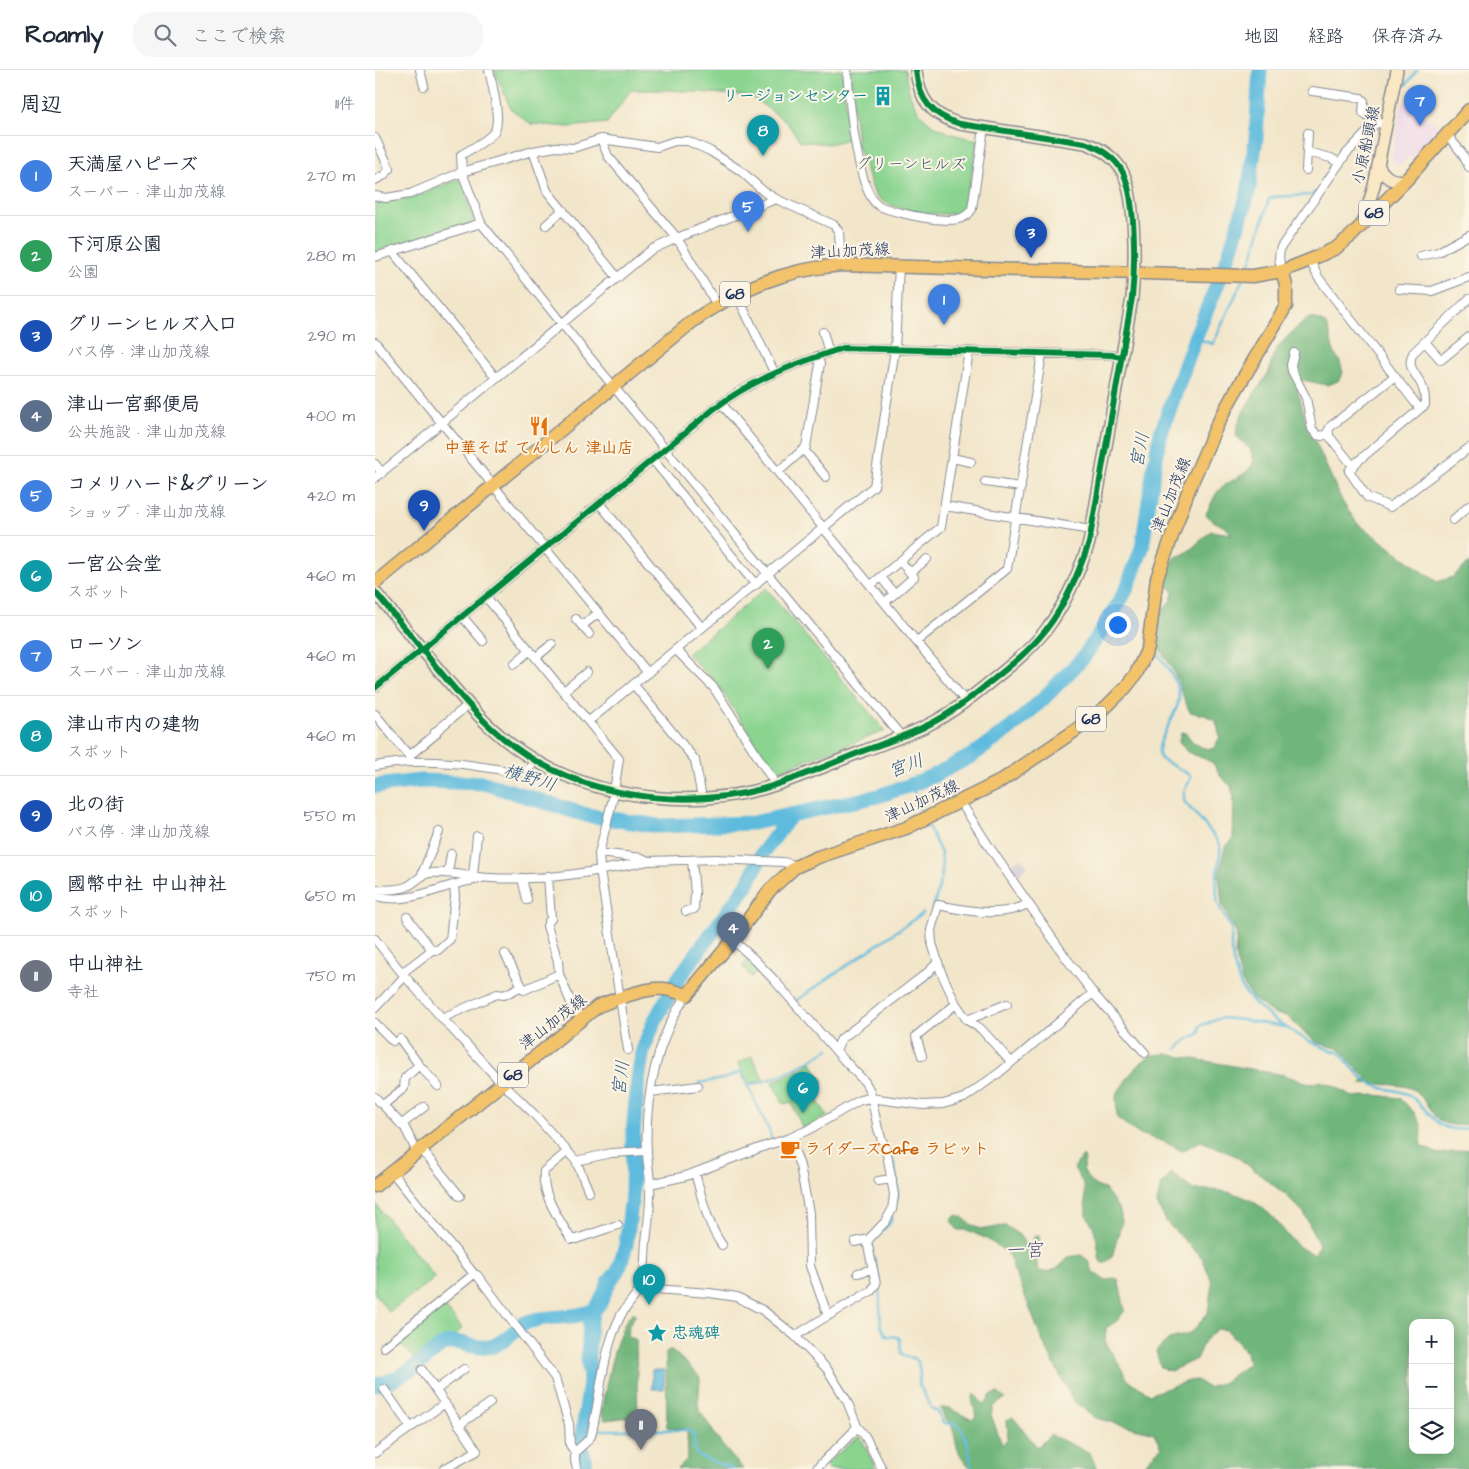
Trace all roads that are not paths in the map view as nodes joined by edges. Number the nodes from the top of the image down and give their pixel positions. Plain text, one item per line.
1 (420, 70) edge
2 (489, 70) edge
3 (847, 70) edge
4 (916, 70) edge
5 (1397, 70) edge
6 (424, 86) dead end
7 (1311, 91) dead end
8 (1468, 111) edge
9 (1381, 124) junction
10 (984, 128) junction
11 (1308, 133) dead end
12 (1447, 135) junction
13 (375, 138) edge
14 (601, 139) junction
15 (533, 152) junction
16 (1307, 152) junction
17 (1339, 163) junction
18 (1378, 165) junction
19 (1469, 167) edge
20 (1305, 170) dead end
21 (462, 172) junction
22 (1407, 179) junction
23 (375, 180) edge
24 (375, 196) edge
25 (776, 199) junction
26 (563, 210) junction
27 (481, 223) junction
28 (546, 225) dead end
29 (1363, 225) junction
30 (1469, 235) edge
31 (677, 238) junction
32 (392, 252) junction
33 (1421, 256) dead end
34 (375, 257) edge
35 (1311, 260) junction
36 (841, 265) junction
37 (899, 265) junction
38 (1282, 270) junction
39 (1135, 273) junction
40 (1469, 277) edge
41 (618, 278) junction
42 (1399, 289) dead end
43 (736, 294) junction
44 (1469, 299) edge
45 (717, 305) junction
46 (563, 325) junction
47 (823, 332) dead end
48 (1469, 337) edge
49 (375, 342) edge
50 (1425, 342) junction
51 (895, 349) junction
52 (829, 352) junction
53 (969, 352) junction
54 (1294, 353) dead end
55 (1042, 354) junction
56 (817, 356) junction
57 (1121, 357) junction
58 (774, 372) junction
59 (1395, 376) junction
60 (496, 378) junction
61 (614, 386) junction
62 (721, 403) junction
63 (1420, 409) junction
64 (443, 424) junction
65 (1329, 433) junction
66 (1469, 448) edge
67 (666, 449) junction
68 (804, 450) junction
69 (952, 458) junction
70 (653, 460) junction
71 (971, 462) dead end
72 (375, 464) edge
73 (1353, 466) junction
74 (382, 472) junction
75 (778, 472) junction
76 (826, 477) dead end
77 (375, 478) edge
78 (985, 482) dead end
79 (493, 485) junction
80 (1021, 487) junction
81 (599, 503) junction
82 (945, 506) junction
83 (1469, 506) edge
84 (1016, 518) junction
85 (1453, 520) dead end
86 (824, 528) junction
87 (1091, 530) junction
88 (545, 548) junction
89 (927, 559) dead end
90 (901, 561) junction
91 (910, 573) junction
92 (768, 575) junction
93 (881, 577) junction
94 (375, 583) edge
95 (756, 585) junction
96 (871, 585) junction
97 (375, 592) edge
98 (894, 594) junction
99 (486, 596) junction
100 (885, 602) junction
101 (598, 613) junction
102 (462, 616) junction
103 (576, 619) dead end
104 (582, 626) junction
105 (702, 628) junction
106 (589, 634) dead end
107 (483, 641) dead end
108 (917, 641) junction
109 (552, 644) dead end
110 (422, 649) junction
111 (530, 650) junction
112 (676, 650) junction
113 (536, 657) junction
114 (513, 664) dead end
115 (587, 672) dead end
116 (648, 673) junction
117 (634, 685) junction
118 (375, 688) edge
119 (564, 691) junction
120 (966, 702) junction
121 (467, 704) junction
122 (375, 714) edge
123 (589, 722) junction
124 (901, 736) junction
125 (409, 759) junction
126 (535, 761) junction
127 (375, 766) edge
128 (774, 785) junction
129 (614, 794) junction
130 (702, 798) junction
131 (960, 801) junction
132 (439, 832) dead end
133 (477, 836) dead end
134 (600, 850) junction
135 (451, 854) dead end
136 (648, 860) junction
137 (692, 860) junction
138 (789, 865) junction
139 (600, 870) junction
140 (449, 873) junction
141 (422, 874) junction
142 (473, 875) junction
143 (548, 876) junction
144 (489, 878) junction
145 (522, 878) junction
146 (415, 882) junction
147 (453, 885) junction
148 (375, 890) edge
149 (419, 895) junction
150 (375, 896) edge
151 (527, 900) dead end
152 (1028, 904) junction
153 (686, 911) dead end
154 (407, 917) dead end
155 (375, 939) edge
156 (733, 940) junction
157 (433, 950) junction
158 (505, 954) dead end
159 (936, 964) junction
160 (559, 974) junction
161 (403, 975) junction
162 (521, 986) junction
163 (683, 994) junction
164 (1093, 994) junction
165 (621, 997) junction
166 (956, 1004) junction
167 (1007, 1004) dead end
168 (375, 1008) edge
169 (442, 1018) junction
170 (582, 1019) junction
171 (967, 1020) junction
172 (375, 1023) edge
173 (628, 1050) dead end
174 (836, 1050) junction
175 (1145, 1053) dead end
176 (922, 1056) dead end
177 (1011, 1062) junction
178 (419, 1065) junction
179 (503, 1082) junction
180 (438, 1086) dead end
181 (698, 1086) dead end
182 (651, 1092) junction
183 (375, 1097) edge
184 (873, 1098) junction
185 (383, 1105) junction
186 (423, 1107) dead end
187 (401, 1125) junction
188 (790, 1138) junction
189 (419, 1150) junction
190 (647, 1151) junction
191 (567, 1152) junction
192 (576, 1161) junction
193 (392, 1172) junction
194 (695, 1172) junction
195 (892, 1178) junction
196 (878, 1181) dead end
197 (651, 1184) junction
198 (375, 1186) edge
199 (589, 1192) dead end
200 (460, 1196) dead end
201 (618, 1225) dead end
202 (869, 1238) junction
203 (855, 1242) dead end
204 (722, 1244) dead end
205 (873, 1269) junction
206 (858, 1273) dead end
207 (475, 1274) junction
208 (641, 1288) junction
209 (828, 1316) junction
210 (795, 1336) junction
211 (384, 1348) dead end
212 (465, 1369) dead end
213 (422, 1370) dead end
214 (384, 1390) dead end
215 (436, 1390) junction
216 (445, 1403) junction
217 (489, 1403) dead end
218 (459, 1425) junction
219 (857, 1426) junction
220 (411, 1428) junction
221 (576, 1450) junction
222 (376, 1451) edge
223 (444, 1469) edge
224 (577, 1469) edge
225 (816, 1469) edge
226 (882, 1469) edge

1 - 6 street
2 - 21 street
3 - 10 street
4 - 10 street
5 - 9 street, 小原船頭線
7 - 9 street
8 - 12 main road, 津山加茂線 / 68
9 - 17 street
9 - 18 street, 小原船頭線
10 - 39 street
11 - 16 street
12 - 19 street
12 - 22 main road, 津山加茂線 / 68
13 - 23 street
14 - 15 street
14 - 25 street
14 - 31 street
15 - 21 street
15 - 26 street
16 - 17 street
16 - 20 street
17 - 38 street
18 - 22 street
18 - 29 street, 小原船頭線
21 - 24 street
21 - 27 street
22 - 29 main road, 津山加茂線 / 68
25 - 31 street
25 - 36 street
26 - 28 street
26 - 41 street
27 - 32 street
27 - 46 street
29 - 35 main road, 津山加茂線 / 68
30 - 33 street
31 - 41 street
31 - 45 street
32 - 34 street
32 - 60 street
35 - 38 main road, 津山加茂線 / 68
35 - 59 street
36 - 37 main road, 津山加茂線 / 68
36 - 43 main road, 津山加茂線 / 68
37 - 39 main road, 津山加茂線 / 68
37 - 51 street
38 - 39 main road, 津山加茂線 / 68
38 - 131 main road, 津山加茂線 / 68
39 - 57 street
40 - 42 street
41 - 46 street
43 - 45 main road, 津山加茂線 / 68
43 - 58 street
44 - 50 street
45 - 61 main road, 津山加茂線 / 68
46 - 60 street
46 - 61 street
47 - 52 street
48 - 50 street
49 - 64 street
50 - 63 street
51 - 52 street
51 - 53 street
51 - 86 street
52 - 56 street
53 - 55 street
53 - 69 street
54 - 65 street
55 - 57 street
55 - 80 street
56 - 58 street
56 - 68 street
57 - 87 street
58 - 62 street
59 - 63 street
59 - 65 street
60 - 64 street
61 - 67 street
61 - 79 main road, 津山加茂線 / 68
62 - 67 street
62 - 75 street
63 - 73 street
64 - 74 street
64 - 79 street
65 - 73 street
66 - 73 street
67 - 70 street
67 - 92 street
68 - 75 street
68 - 76 street
69 - 71 street
69 - 82 street
70 - 81 street
70 - 95 street
72 - 74 street
74 - 77 street
75 - 86 street
78 - 80 street
79 - 88 street
79 - 94 main road, 津山加茂線 / 68
80 - 84 street
81 - 88 street
81 - 105 street
82 - 84 street
82 - 90 street
83 - 85 street
84 - 87 street
84 - 108 street
86 - 92 street
86 - 96 street
87 - 120 street
88 - 99 street
88 - 101 street
89 - 91 street
90 - 91 street
90 - 93 street
91 - 98 street
92 - 95 street
92 - 124 street
93 - 96 street
93 - 98 street
95 - 105 street
96 - 100 street
97 - 110 street
98 - 100 street
99 - 102 street
99 - 111 street
100 - 108 street
101 - 104 street
101 - 116 street
102 - 107 street
102 - 110 street
103 - 104 street
104 - 106 street
105 - 112 street
108 - 120 street
109 - 113 street
110 - 118 street
110 - 121 street
111 - 113 street
111 - 114 street
112 - 116 street
112 - 128 street
113 - 119 street
115 - 119 street
116 - 117 street
117 - 123 street
117 - 130 street
119 - 123 street
120 - 124 street
121 - 125 street
121 - 126 street
122 - 125 street
123 - 129 street
124 - 128 street
125 - 126 street
125 - 127 street
126 - 129 street
128 - 130 street
129 - 130 street
129 - 134 street
131 - 138 main road, 津山加茂線 / 68
131 - 152 street
132 - 141 street
133 - 142 street
134 - 136 street
134 - 139 street
135 - 140 street
136 - 137 street
136 - 139 street
137 - 138 street
137 - 153 street
138 - 156 main road, 津山加茂線 / 68
139 - 143 street
139 - 165 street
140 - 141 street
140 - 142 street
141 - 146 street
142 - 144 street
143 - 145 street
143 - 160 street
144 - 145 street
144 - 147 street
145 - 151 street
146 - 148 street
146 - 149 street
147 - 149 street
147 - 157 street
149 - 150 street
152 - 159 street
152 - 164 street
154 - 157 street
155 - 161 street
156 - 163 main road, 津山加茂線 / 68
156 - 174 street
157 - 161 street
158 - 162 street
159 - 166 street
159 - 174 street
160 - 162 street
160 - 170 street
161 - 168 street
161 - 169 street
162 - 169 street
163 - 165 main road, 津山加茂線 / 68
163 - 182 street
164 - 175 street
164 - 177 street
165 - 170 main road, 津山加茂線 / 68
165 - 173 street
166 - 171 street
166 - 176 street
167 - 171 street
169 - 179 street
170 - 179 main road, 津山加茂線 / 68
171 - 177 street
172 - 178 street
174 - 184 street
177 - 184 street
178 - 180 street
178 - 185 street
179 - 189 main road, 津山加茂線 / 68
179 - 191 street
181 - 182 street
182 - 190 street
183 - 185 street
184 - 188 street
184 - 195 street
185 - 187 street
186 - 187 street
187 - 189 street
188 - 194 street
188 - 209 street
189 - 193 main road, 津山加茂線 / 68
189 - 200 street
190 - 192 street
190 - 197 street
191 - 192 street
191 - 201 street
192 - 199 street
193 - 198 main road, 津山加茂線 / 68
193 - 207 street
194 - 197 street
194 - 204 street
195 - 196 street
195 - 202 street
197 - 208 street
202 - 203 street
202 - 205 street
205 - 206 street
205 - 209 street
207 - 211 street
207 - 221 street
208 - 210 street
208 - 221 street
209 - 210 street
210 - 219 street
212 - 215 street
213 - 215 street
214 - 220 street
215 - 216 street
216 - 218 street
216 - 220 street
217 - 218 street
218 - 223 street
219 - 225 street
219 - 226 street
220 - 222 street
221 - 224 street

